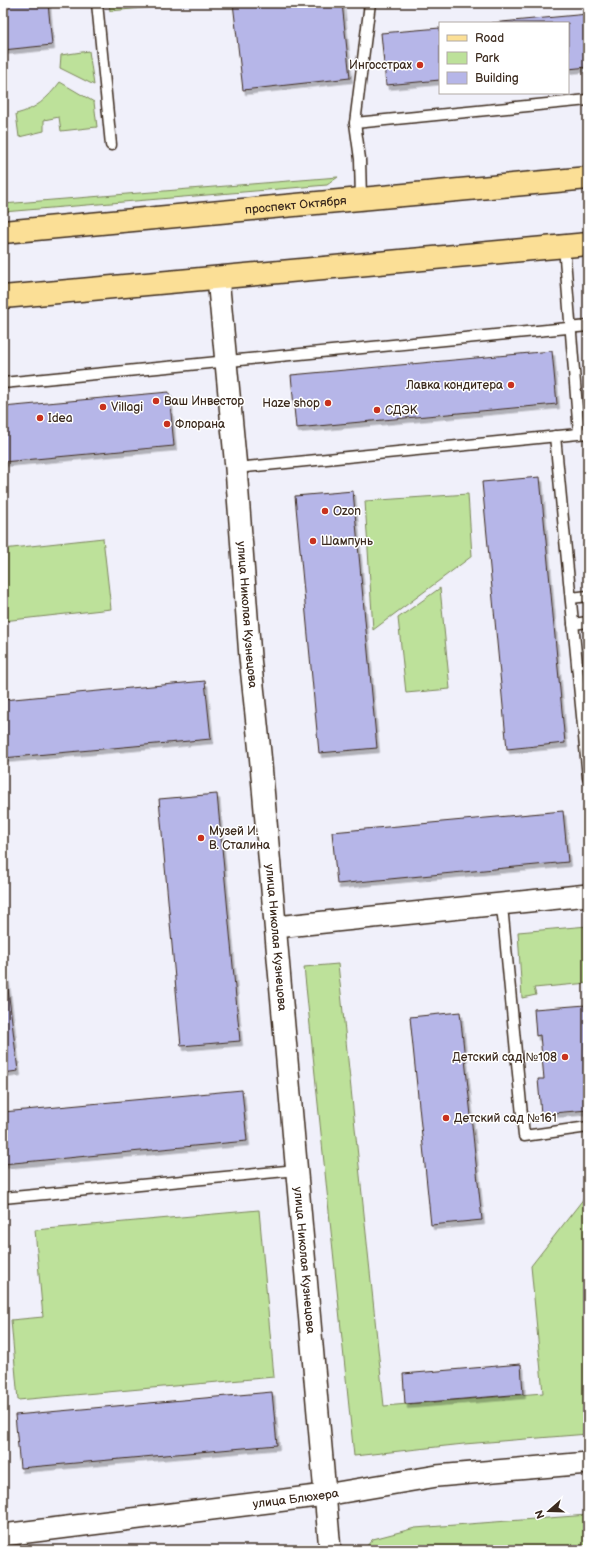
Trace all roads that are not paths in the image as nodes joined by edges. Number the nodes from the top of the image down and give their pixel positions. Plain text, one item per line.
1 (97, 3) edge
2 (372, 3) edge
3 (588, 100) edge
4 (355, 123) junction
5 (111, 145) dead end
6 (588, 178) edge
7 (361, 199) junction
8 (3, 232) edge
9 (588, 244) edge
10 (564, 246) junction
11 (218, 278) junction
12 (3, 297) edge
13 (588, 326) edge
14 (571, 328) junction
15 (226, 362) junction
16 (3, 383) edge
17 (584, 433) edge
18 (555, 436) junction
19 (236, 468) junction
20 (588, 596) edge
21 (571, 598) junction
22 (588, 622) edge
23 (573, 624) junction
24 (588, 778) edge
25 (588, 895) edge
26 (500, 904) junction
27 (276, 927) junction
28 (588, 1127) edge
29 (297, 1170) junction
30 (3, 1198) edge
31 (588, 1463) edge
32 (325, 1495) junction
33 (3, 1535) edge
34 (330, 1550) edge

1 - 5 lane
2 - 4 lane
3 - 4 lane
4 - 7 lane
6 - 7 main road, проспект Октября
7 - 8 main road, проспект Октября
9 - 10 main road
10 - 11 main road
10 - 14 lane
11 - 12 main road
11 - 15 street, улица Николая Кузнецова
13 - 14 lane
14 - 15 lane
14 - 17 lane
15 - 16 lane
15 - 19 street, улица Николая Кузнецова
17 - 18 lane
18 - 19 lane
18 - 21 lane
19 - 27 street, улица Николая Кузнецова
20 - 21 lane
21 - 23 lane
22 - 23 lane
23 - 24 lane
25 - 26 street
26 - 27 street
26 - 28 lane
27 - 29 street, улица Николая Кузнецова
29 - 30 lane
29 - 32 street, улица Николая Кузнецова
31 - 32 street, улица Блюхера
32 - 33 street, улица Блюхера
32 - 34 street, улица Николая Кузнецова

